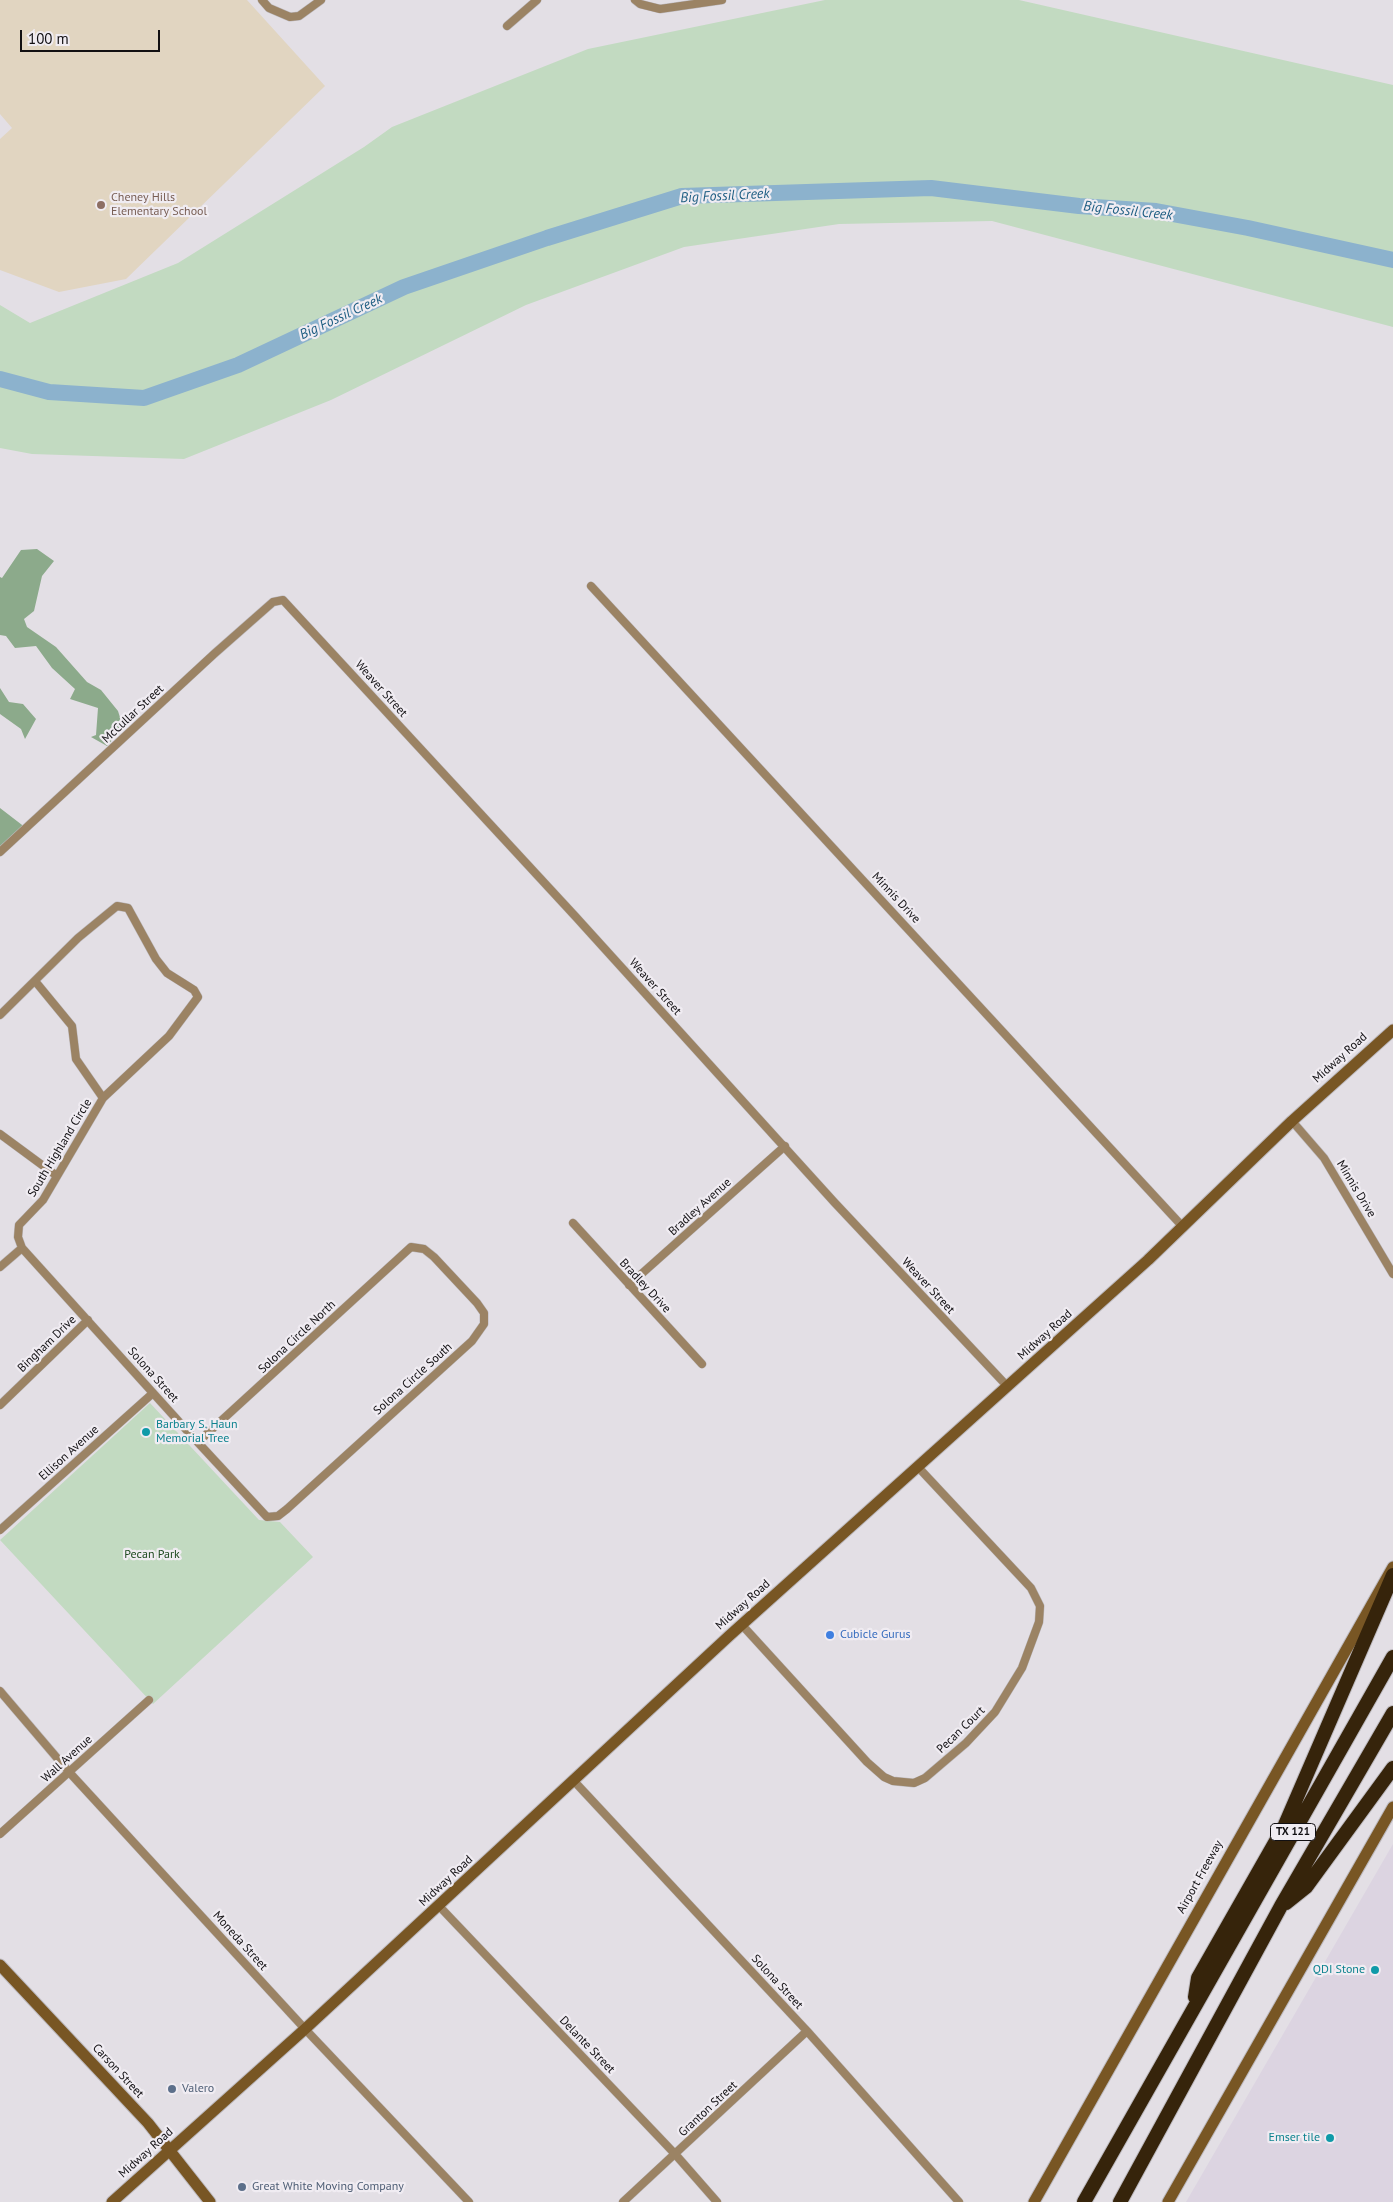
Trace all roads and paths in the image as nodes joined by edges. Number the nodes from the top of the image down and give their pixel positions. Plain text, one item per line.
1 (262, 0) edge
2 (321, 0) edge
3 (537, 0) edge
4 (635, 0) edge
5 (722, 0) edge
6 (507, 26) dead end
7 (591, 586) dead end
8 (285, 602) joint
9 (0, 852) edge
10 (35, 981) junction
11 (0, 1015) edge
12 (1393, 1030) edge
13 (103, 1098) junction
14 (1292, 1122) junction
15 (0, 1134) edge
16 (785, 1146) junction
17 (57, 1176) junction
18 (573, 1222) dead end
19 (1183, 1227) junction
20 (411, 1247) joint
21 (22, 1248) junction
22 (0, 1267) edge
23 (1393, 1274) edge
24 (629, 1285) junction
25 (88, 1320) junction
26 (702, 1364) dead end
27 (1008, 1387) junction
28 (153, 1393) junction
29 (0, 1405) edge
30 (198, 1442) junction
31 (917, 1466) junction
32 (267, 1517) joint
33 (0, 1530) edge
34 (1393, 1567) edge
35 (1393, 1575) edge
36 (742, 1625) junction
37 (1393, 1657) edge
38 (0, 1691) edge
39 (149, 1700) dead end
40 (1393, 1713) edge
41 (1393, 1768) edge
42 (69, 1772) junction
43 (574, 1780) junction
44 (1393, 1807) edge
45 (0, 1834) edge
46 (438, 1906) junction
47 (1281, 1906) junction
48 (0, 1965) edge
49 (1193, 2007) junction
50 (305, 2029) junction
51 (807, 2031) junction
52 (169, 2151) junction
53 (675, 2154) junction
54 (112, 2202) edge
55 (210, 2202) edge
56 (470, 2202) edge
57 (623, 2202) edge
58 (717, 2202) edge
59 (959, 2202) edge
60 (1034, 2202) edge
61 (1084, 2202) edge
62 (1120, 2202) edge
63 (1168, 2202) edge

1 - 2 street
3 - 6 street
4 - 5 street
7 - 19 street, Minnis Drive
8 - 9 street, McCullar Street
8 - 16 street, Weaver Street
10 - 11 street
10 - 13 street
10 - 13 street, South Highland Circle
12 - 14 main road, Midway Road
13 - 17 street, South Highland Circle
14 - 19 main road, Midway Road
14 - 23 street, Minnis Drive
15 - 17 street
16 - 24 street, Bradley Avenue
16 - 27 street, Weaver Street
17 - 21 street, South Highland Circle
18 - 24 street, Bradley Drive
19 - 27 main road, Midway Road
20 - 30 street, Solona Circle North
20 - 32 street, Solona Circle South
21 - 22 street
21 - 25 street, Solona Street
24 - 26 street, Bradley Drive
25 - 28 street, Solona Street
25 - 29 street, Bingham Drive
27 - 31 main road, Midway Road
28 - 30 street, Solona Street
28 - 33 street, Ellison Avenue
30 - 32 street, Solona Street
31 - 36 main road, Midway Road
31 - 36 street, Pecan Court
34 - 60 main road, Airport Freeway
35 - 49 highway
36 - 43 main road, Midway Road
37 - 49 highway, TX 121
38 - 42 street, Moneda Street
39 - 42 street, Wall Avenue
40 - 47 highway, TX 121
41 - 47 highway
42 - 45 street, Wall Avenue
42 - 50 street, Moneda Street
43 - 46 main road, Midway Road
43 - 51 street, Solona Street
44 - 63 main road
46 - 50 main road, Midway Road
46 - 53 street, Delante Street
47 - 62 highway, TX 121
48 - 52 main road, Carson Street
49 - 61 highway, TX 121
50 - 52 main road, Midway Road
50 - 56 street, Moneda Street
51 - 53 street, Granton Street
51 - 59 street, Solona Street
52 - 54 main road, Midway Road
52 - 55 main road, Carson Street
53 - 57 street, Granton Street
53 - 58 street, Delante Street

